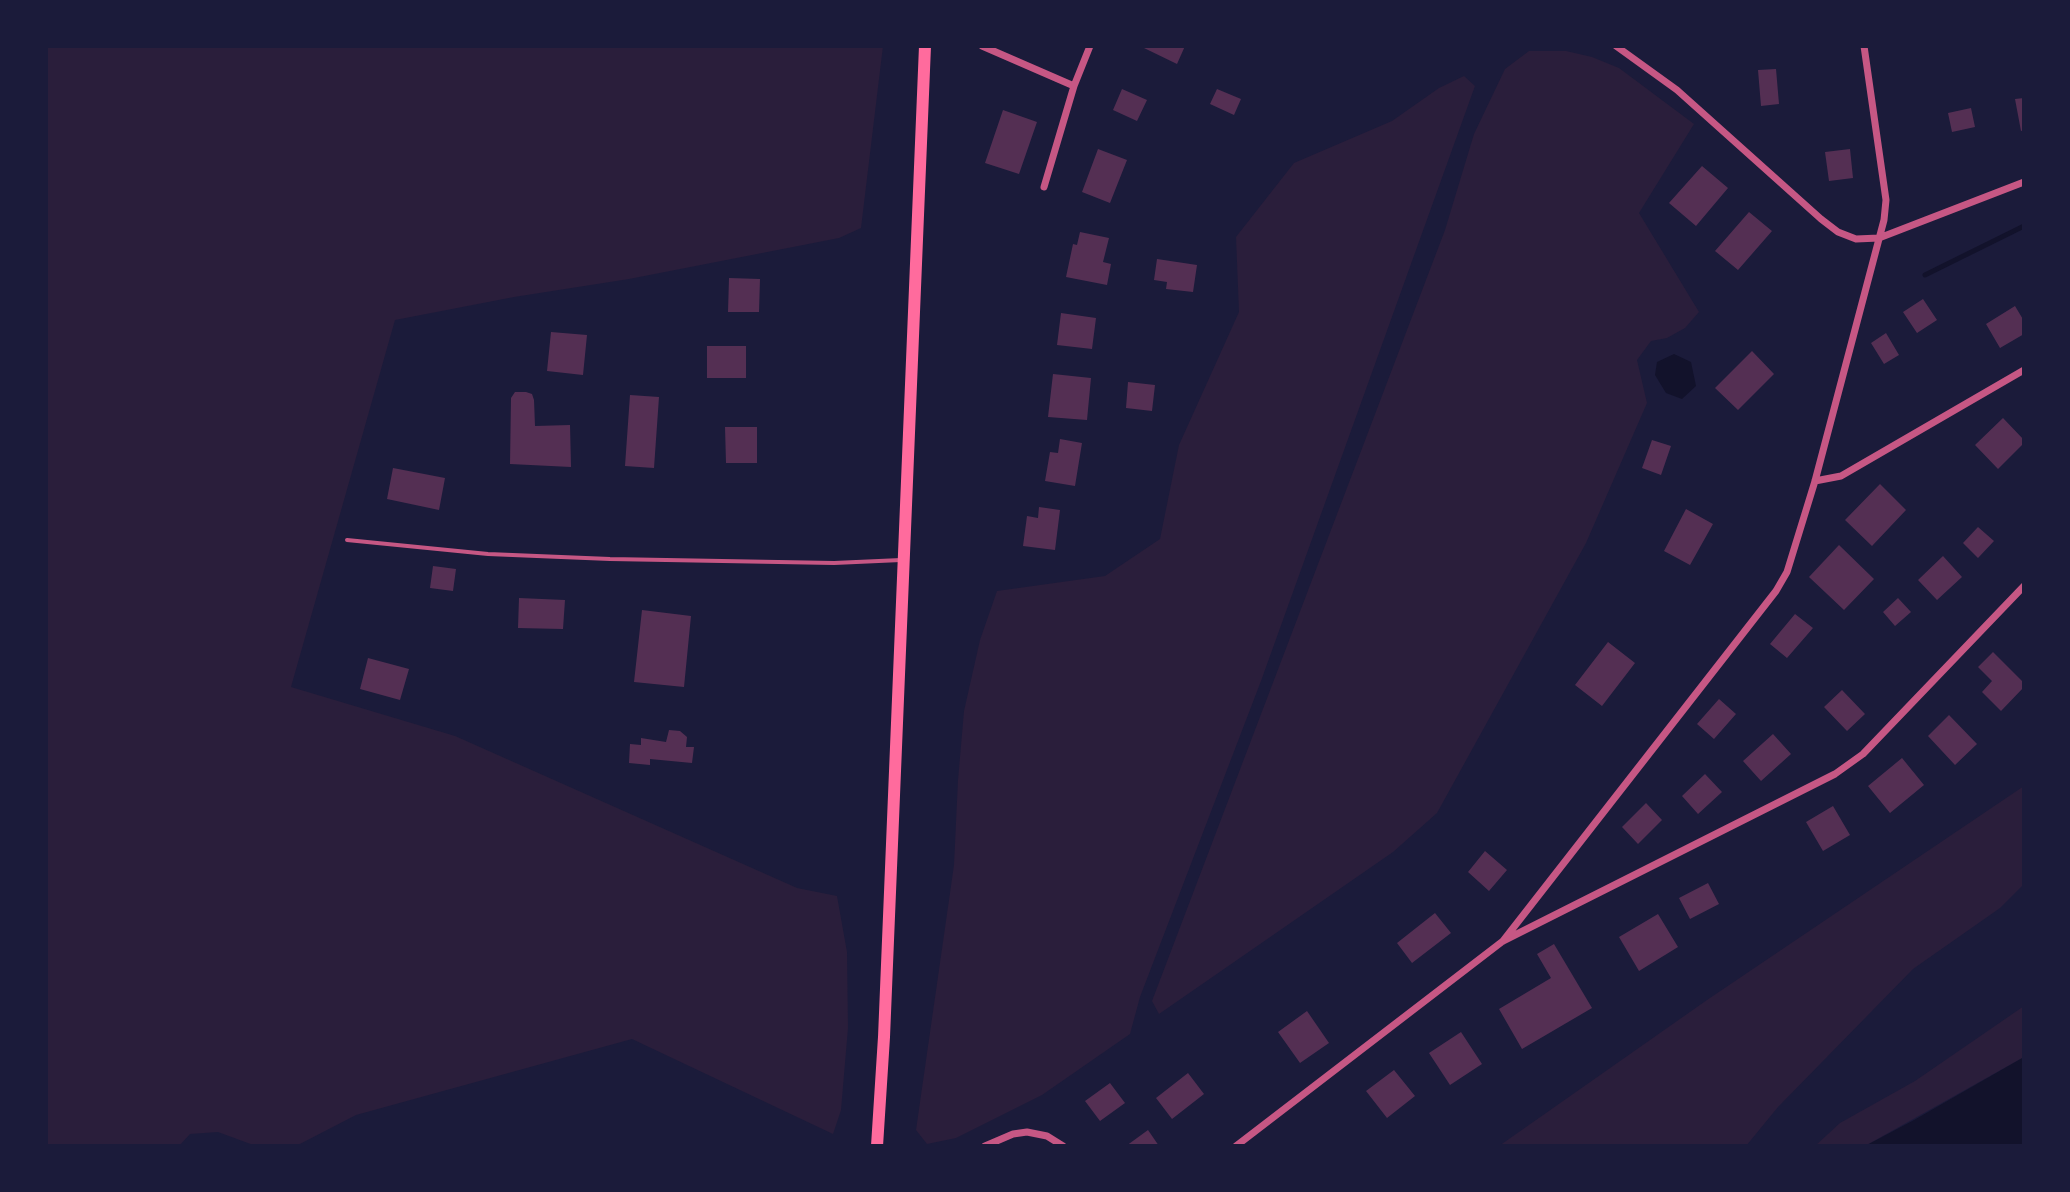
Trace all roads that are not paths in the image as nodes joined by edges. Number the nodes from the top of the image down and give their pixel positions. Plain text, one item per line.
1 (925, 46) edge
2 (982, 46) edge
3 (1090, 46) edge
4 (1616, 46) edge
5 (1864, 46) edge
6 (1074, 86) junction
7 (2024, 182) edge
8 (1044, 187) dead end
9 (1879, 238) junction
10 (2024, 370) edge
11 (1815, 481) junction
12 (347, 540) dead end
13 (903, 560) junction
14 (2024, 586) edge
15 (1503, 941) junction
16 (877, 1146) edge
17 (985, 1146) edge
18 (1063, 1146) edge
19 (1236, 1146) edge

1 - 13 highway
2 - 6 street
3 - 6 street
4 - 9 street
5 - 9 street
6 - 8 street
7 - 9 street
9 - 11 street
10 - 11 street
11 - 15 street
12 - 13 lane
13 - 16 highway
14 - 15 street
15 - 19 street
17 - 18 street

